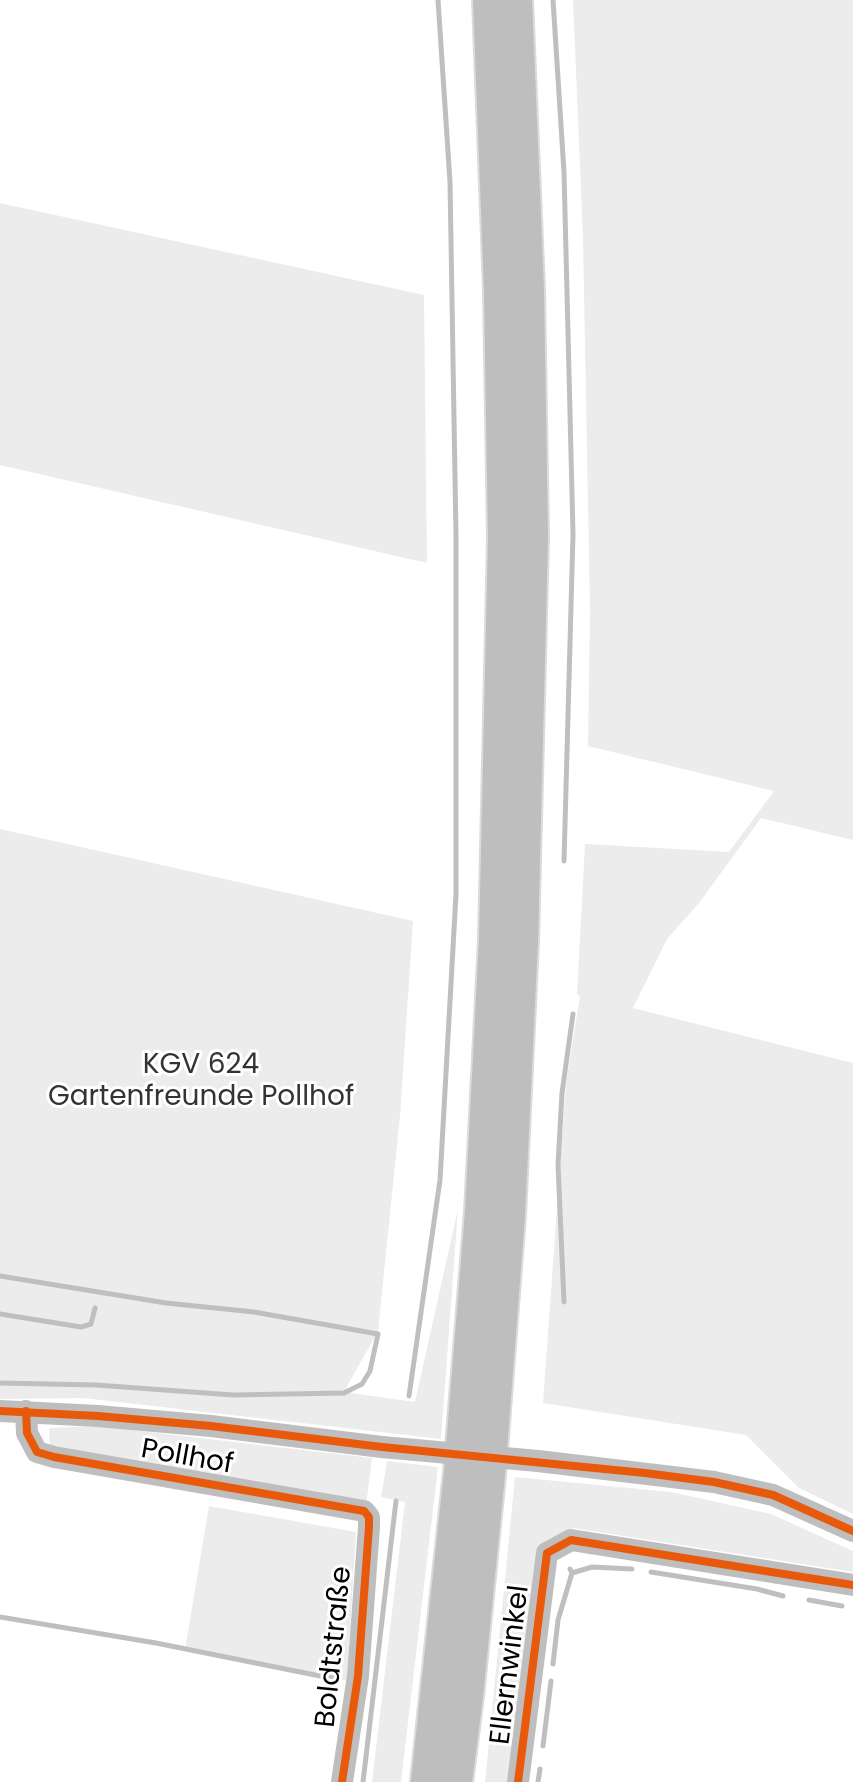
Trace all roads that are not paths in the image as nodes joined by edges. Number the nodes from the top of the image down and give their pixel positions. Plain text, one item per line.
1 (489, 0) edge
2 (516, 0) edge
3 (0, 1411) edge
4 (26, 1411) junction
5 (369, 1517) joint
6 (853, 1531) edge
7 (853, 1585) edge
8 (342, 1782) edge
9 (427, 1782) edge
10 (456, 1782) edge
11 (518, 1782) edge

1 - 9 highway
2 - 10 highway
3 - 4 street, Pollhof
4 - 5 street, Pollhof
4 - 6 street, Pollhof, bridge
5 - 8 street, Boldtstraße
7 - 11 street, Ellernwinkel

